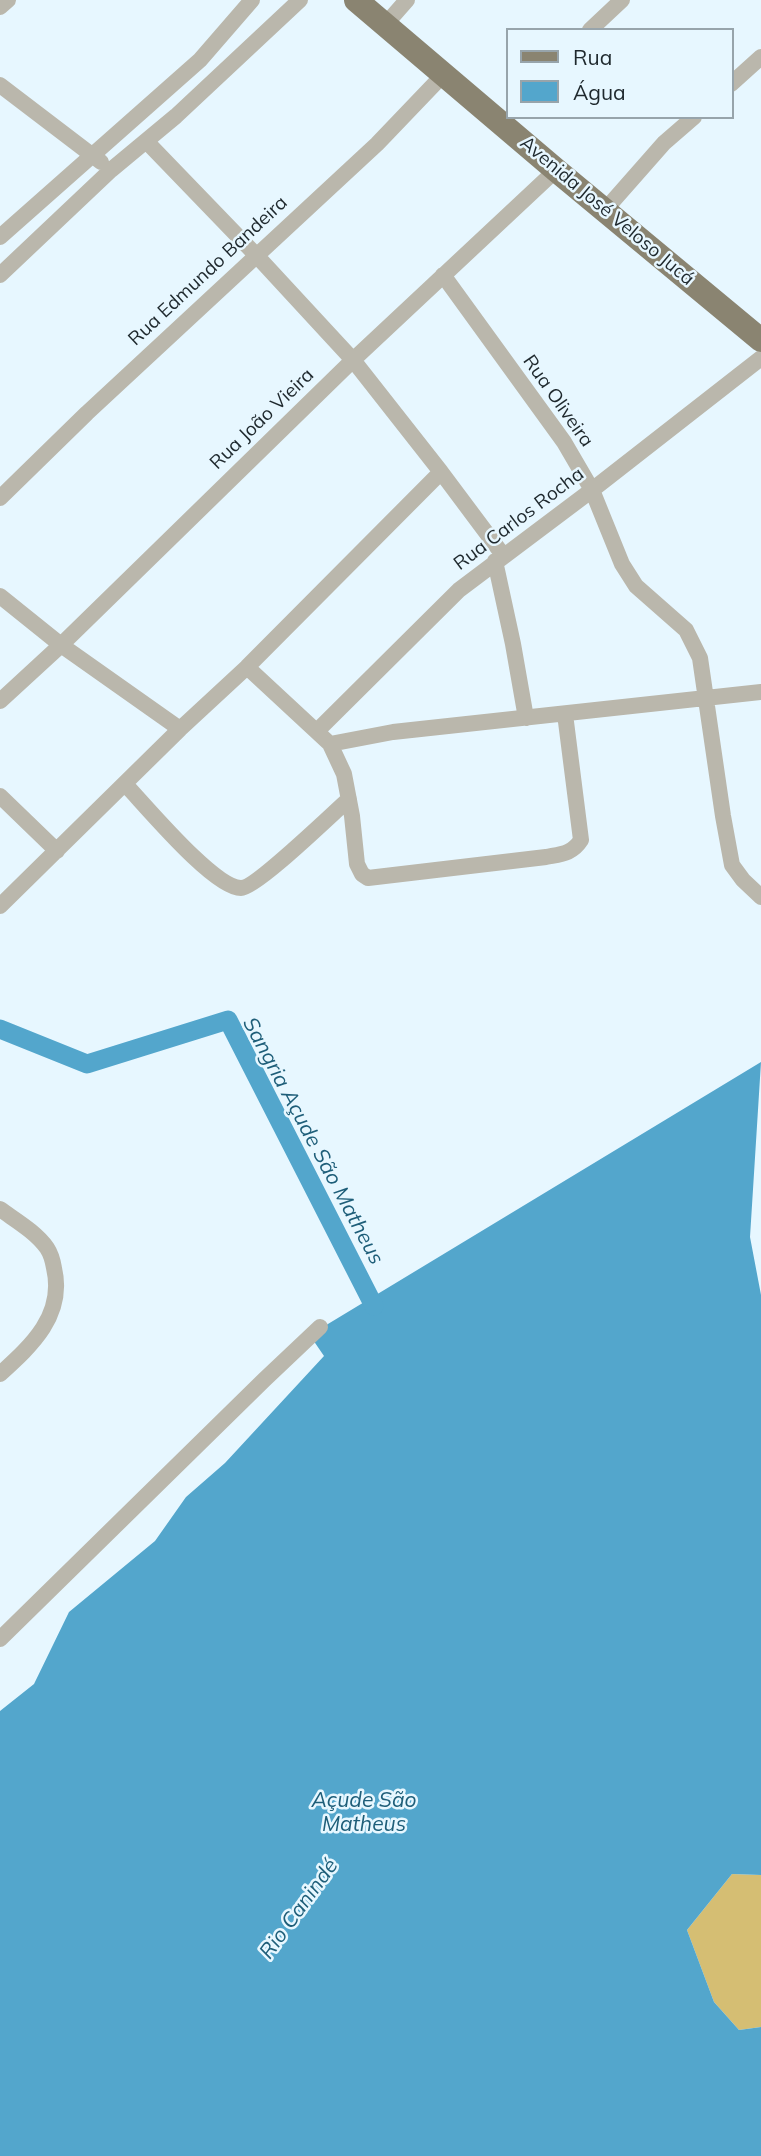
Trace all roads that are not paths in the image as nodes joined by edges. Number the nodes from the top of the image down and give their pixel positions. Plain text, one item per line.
1 (8, 0) edge
2 (252, 0) edge
3 (300, 0) edge
4 (356, 0) edge
5 (407, 0) edge
6 (621, 0) edge
7 (0, 7) edge
8 (385, 26) junction
9 (592, 28) edge
10 (761, 57) edge
11 (444, 74) junction
12 (733, 82) edge
13 (0, 85) edge
14 (502, 113) edge
15 (508, 119) edge
16 (692, 119) edge
17 (146, 141) junction
18 (94, 156) junction
19 (111, 170) junction
20 (556, 170) junction
21 (606, 210) junction
22 (0, 237) edge
23 (256, 255) junction
24 (0, 275) edge
25 (443, 275) junction
26 (761, 340) edge
27 (761, 358) edge
28 (352, 360) junction
29 (441, 472) junction
30 (592, 490) junction
31 (0, 498) edge
32 (499, 558) junction
33 (0, 596) edge
34 (61, 645) junction
35 (247, 667) junction
36 (761, 692) edge
37 (706, 698) junction
38 (0, 701) edge
39 (565, 714) junction
40 (526, 718) junction
41 (180, 729) junction
42 (317, 731) junction
43 (330, 744) junction
44 (125, 784) junction
45 (0, 796) edge
46 (349, 799) junction
47 (57, 850) junction
48 (761, 897) edge
49 (0, 906) edge
50 (0, 1209) edge
51 (320, 1327) dead end
52 (0, 1374) edge
53 (0, 1639) edge

1 - 7 street
2 - 18 street
3 - 17 street
4 - 8 main road, Avenida José Veloso Jucá
5 - 8 street
6 - 9 street
8 - 11 main road, Avenida José Veloso Jucá
10 - 12 street
11 - 14 main road, Avenida José Veloso Jucá
11 - 23 street, Rua Edmundo Bandeira
13 - 18 street
15 - 20 main road, Avenida José Veloso Jucá
16 - 21 street
17 - 19 street
17 - 23 street
18 - 19 street
18 - 22 street
19 - 24 street
20 - 21 main road, Avenida José Veloso Jucá
20 - 25 street, Rua João Vieira
21 - 26 main road, Avenida José Veloso Jucá
23 - 28 street
23 - 31 street, Rua Edmundo Bandeira
25 - 28 street, Rua João Vieira
25 - 30 street, Rua Oliveira
27 - 30 street, Rua Carlos Rocha
28 - 29 street
28 - 34 street, Rua João Vieira
29 - 32 street
29 - 35 street
30 - 32 street, Rua Carlos Rocha
30 - 37 street, Rua Oliveira
32 - 40 street
32 - 42 street, Rua Carlos Rocha
33 - 34 street
34 - 38 street, Rua João Vieira
34 - 41 street
35 - 41 street
35 - 42 street
36 - 37 street
37 - 39 street
37 - 48 street, Rua Oliveira
39 - 40 street
39 - 46 street
40 - 43 street
41 - 44 street
42 - 43 street
43 - 46 street
44 - 46 street
44 - 47 street
45 - 47 street
47 - 49 street
50 - 52 street
51 - 53 street

